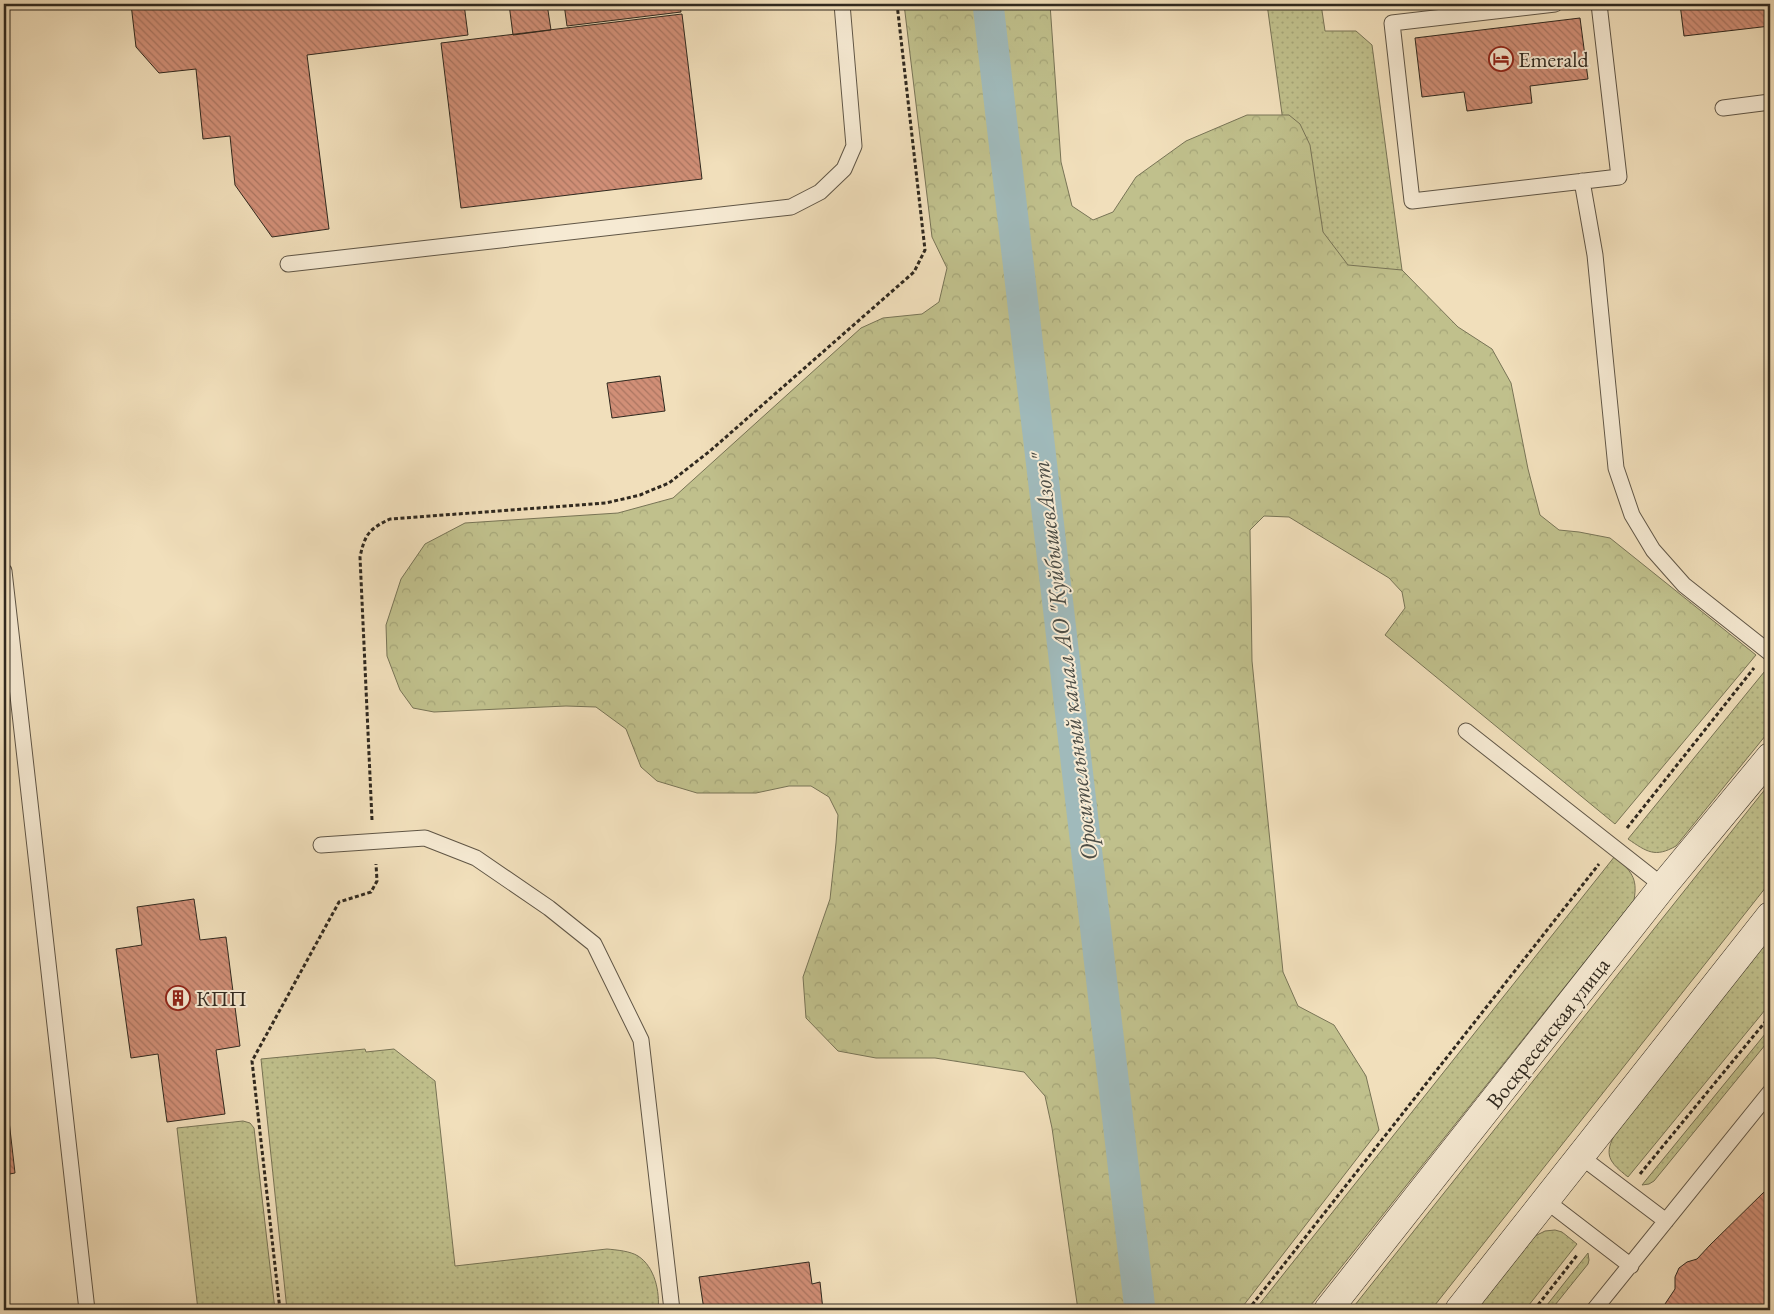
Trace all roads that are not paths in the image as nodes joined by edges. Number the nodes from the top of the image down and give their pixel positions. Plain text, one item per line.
1 (842, 4) edge
2 (1555, 4) edge
3 (1599, 4) edge
4 (1770, 102) edge
5 (1723, 108) dead end
6 (1582, 181) junction
7 (288, 264) dead end
8 (4, 571) edge
9 (1769, 652) edge
10 (1466, 730) dead end
11 (1770, 757) edge
12 (321, 845) dead end
13 (1663, 886) junction
14 (1770, 916) edge
15 (1770, 1092) edge
16 (1580, 1156) junction
17 (1545, 1200) junction
18 (1666, 1221) junction
19 (1631, 1266) junction
20 (87, 1310) edge
21 (672, 1310) edge
22 (1328, 1310) edge
23 (1459, 1310) edge
24 (1594, 1310) edge

1 - 7 lane
2 - 6 lane
3 - 6 lane
4 - 5 lane
6 - 9 lane
8 - 20 lane
10 - 13 lane
11 - 13 main road, Воскресенская улица
12 - 21 lane
13 - 22 main road, Воскресенская улица
14 - 16 main road
15 - 18 lane
16 - 17 main road
16 - 18 lane
17 - 19 lane
17 - 23 main road
18 - 19 lane
19 - 24 lane

